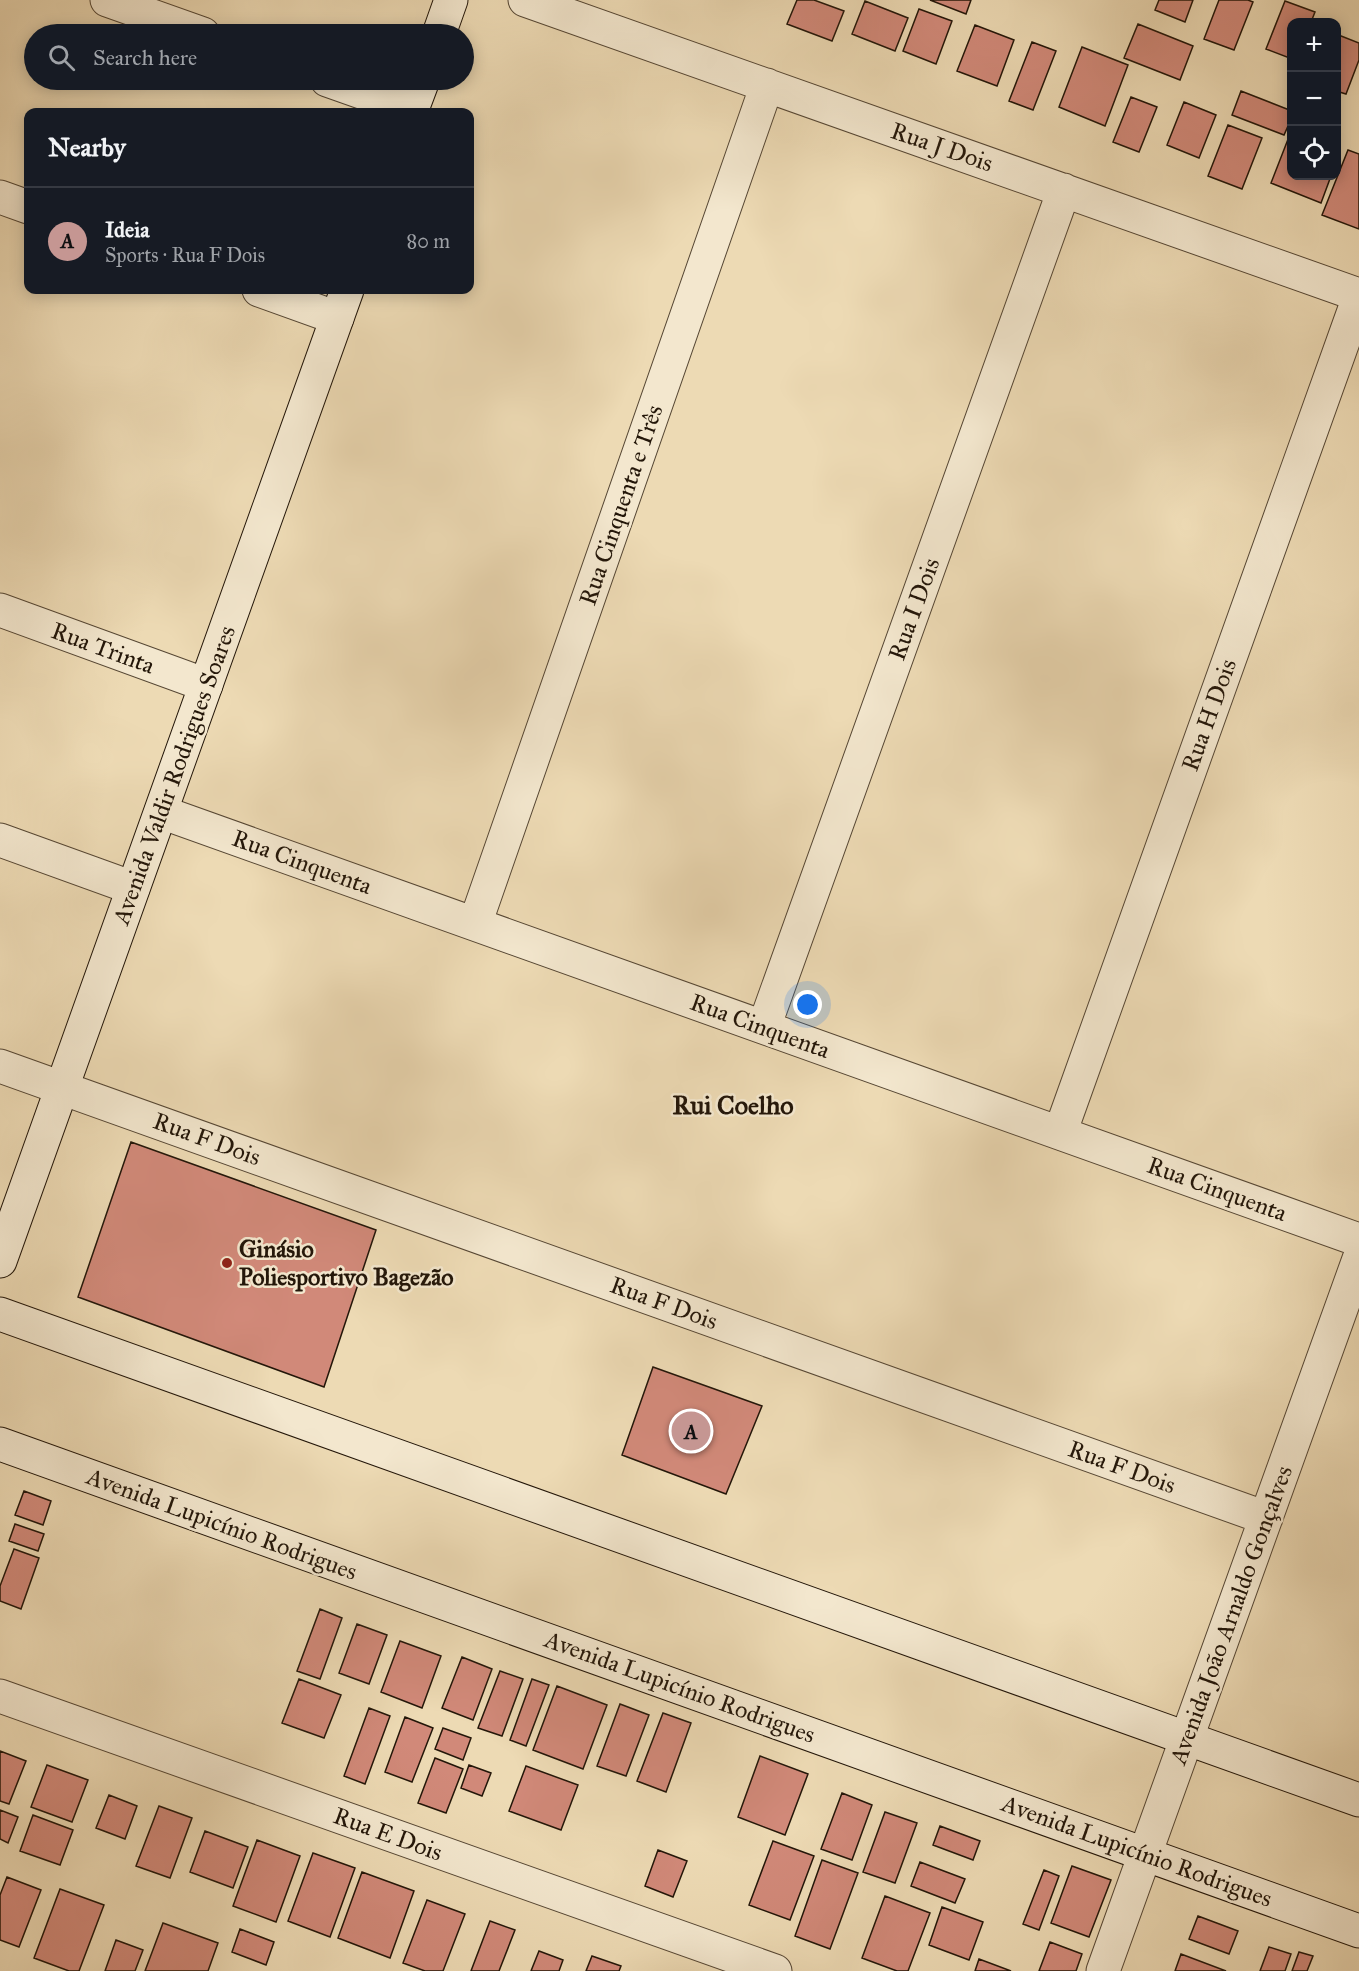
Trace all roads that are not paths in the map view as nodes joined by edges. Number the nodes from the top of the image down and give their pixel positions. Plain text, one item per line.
1 (107, 0) edge
2 (451, 0) edge
3 (525, 0) edge
4 (175, 24) edge
5 (443, 24) edge
6 (767, 85) junction
7 (354, 90) edge
8 (419, 90) edge
9 (403, 108) edge
10 (412, 108) edge
11 (1064, 190) junction
12 (0, 197) edge
13 (24, 206) edge
14 (283, 294) edge
15 (1359, 296) edge
16 (342, 304) edge
17 (0, 610) edge
18 (206, 685) junction
19 (161, 812) junction
20 (0, 840) edge
21 (134, 888) junction
22 (475, 924) junction
23 (764, 1027) junction
24 (0, 1066) edge
25 (62, 1088) junction
26 (1059, 1133) junction
27 (1359, 1240) edge
28 (1359, 1258) edge
29 (0, 1261) edge
30 (0, 1314) edge
31 (0, 1444) edge
32 (1266, 1518) junction
33 (0, 1696) edge
34 (1187, 1739) junction
35 (1359, 1800) edge
36 (1145, 1854) junction
37 (1359, 1931) edge
38 (775, 1971) edge
39 (1103, 1971) edge

1 - 4 street
2 - 5 street
3 - 6 street, Rua J Dois
6 - 11 street, Rua J Dois
6 - 22 street, Rua Cinquenta e Três
7 - 9 street
8 - 10 street
11 - 15 street, Rua J Dois
11 - 23 street, Rua I Dois
12 - 13 street
14 - 16 street
15 - 26 street, Rua H Dois
16 - 18 street, Avenida Valdir Rodrigues Soares
17 - 18 street, Rua Trinta
18 - 19 street, Avenida Valdir Rodrigues Soares
19 - 21 street, Avenida Valdir Rodrigues Soares
19 - 22 street, Rua Cinquenta
20 - 21 street
21 - 25 street, Avenida Valdir Rodrigues Soares
22 - 23 street, Rua Cinquenta
23 - 26 street, Rua Cinquenta
24 - 25 street, Rua F Dois
25 - 29 street, Avenida Valdir Rodrigues Soares
25 - 32 street, Rua F Dois
26 - 27 street, Rua Cinquenta
28 - 32 street, Avenida João Arnaldo Gonçalves
30 - 34 street
31 - 36 street, Avenida Lupicínio Rodrigues
32 - 34 street, Avenida João Arnaldo Gonçalves
33 - 38 street, Rua E Dois
34 - 35 street
34 - 36 street, Avenida João Arnaldo Gonçalves
36 - 37 street, Avenida Lupicínio Rodrigues
36 - 39 street, Avenida João Arnaldo Gonçalves

